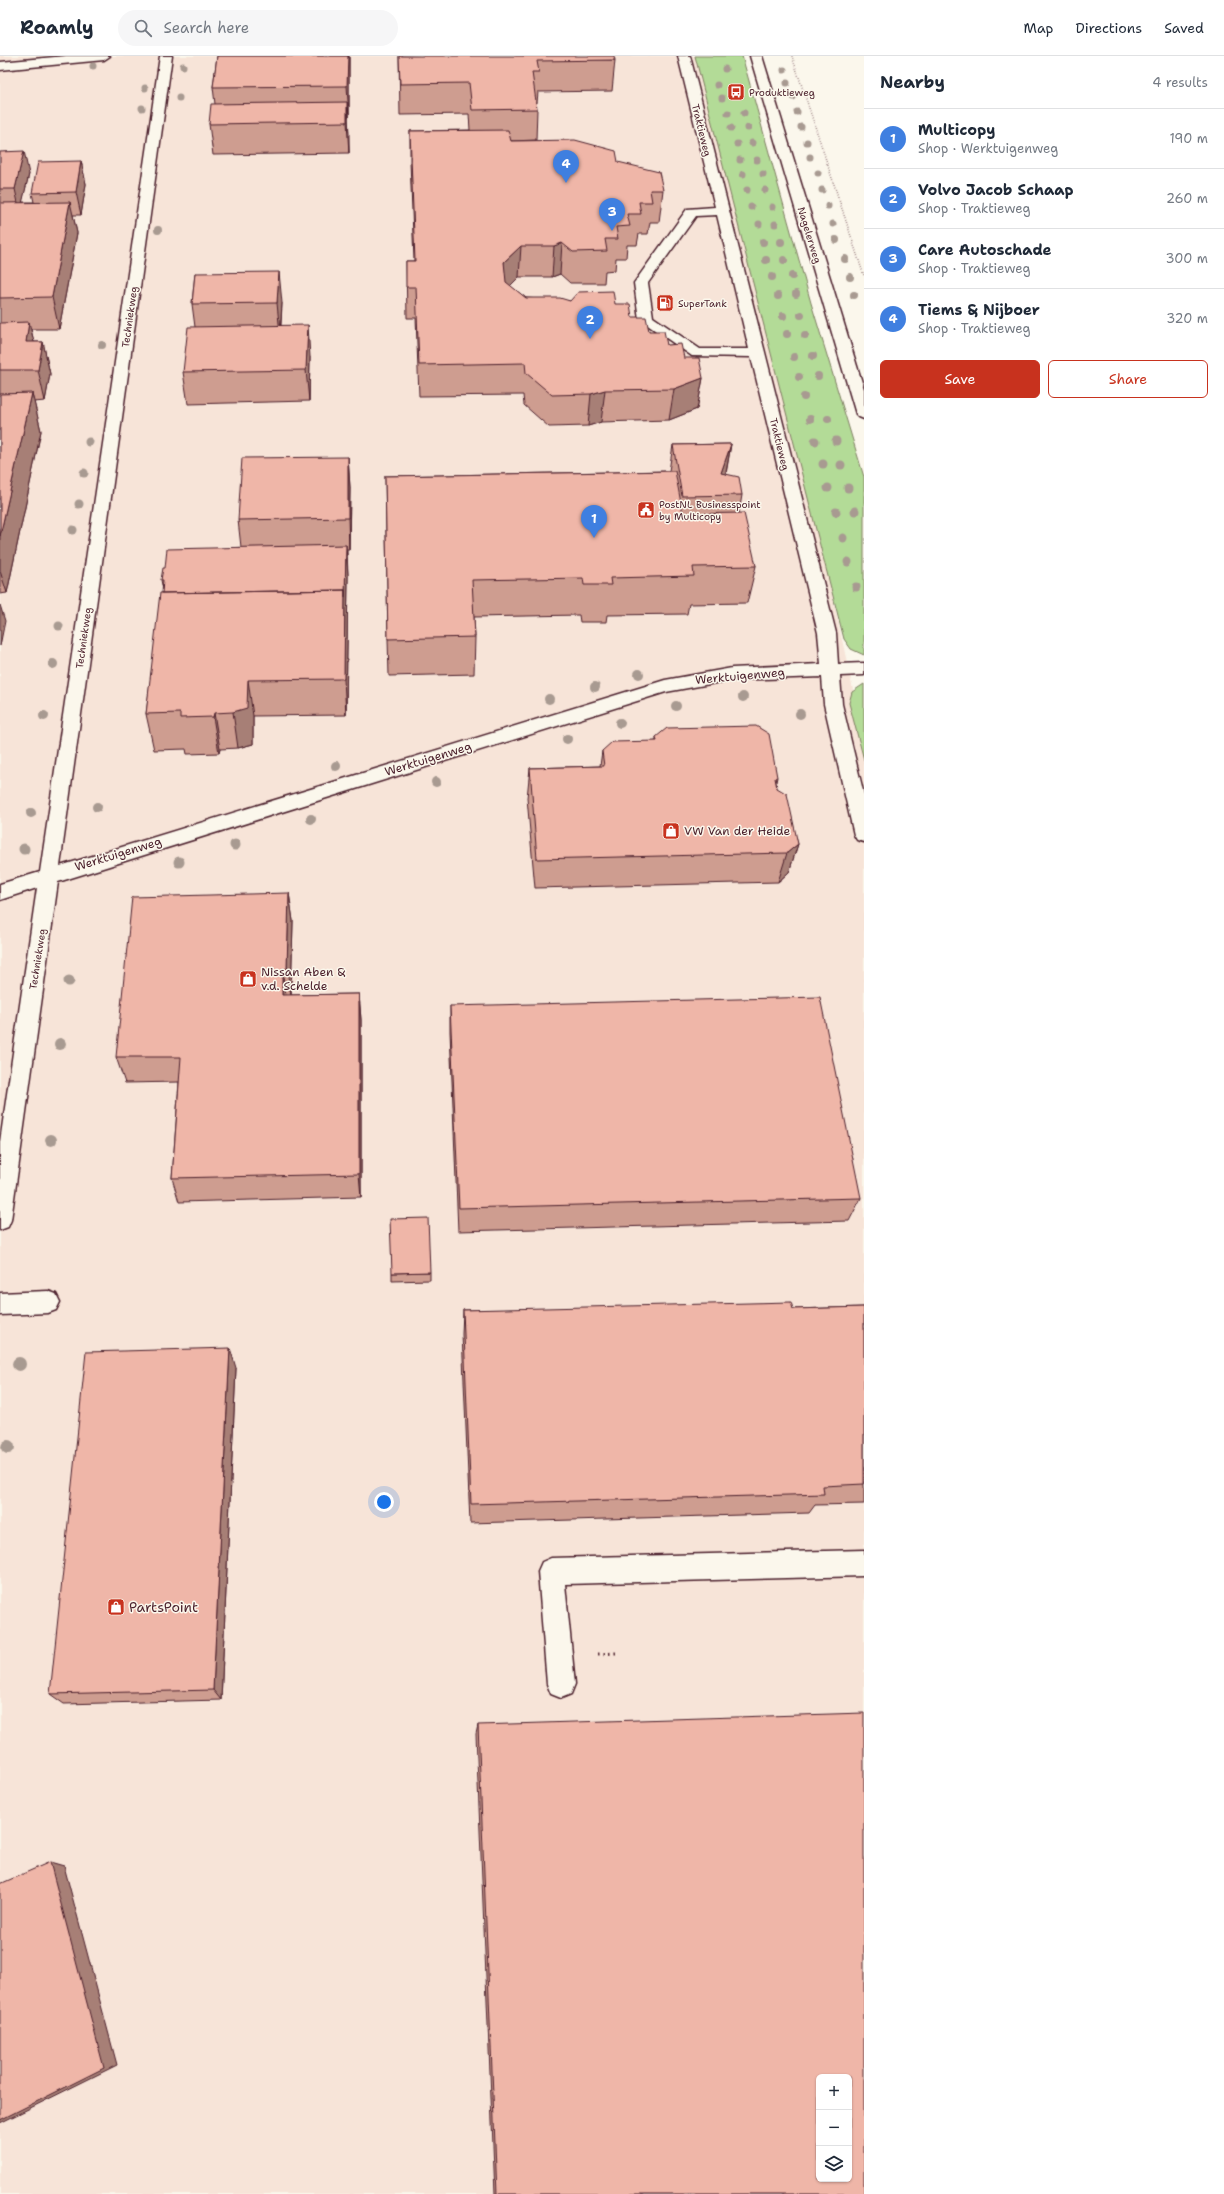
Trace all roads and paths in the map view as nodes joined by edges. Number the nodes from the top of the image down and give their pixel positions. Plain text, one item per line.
1 (104, 56) edge
2 (166, 56) edge
3 (684, 56) edge
4 (756, 56) edge
5 (792, 56) edge
6 (0, 66) edge
7 (722, 212) junction
8 (864, 276) edge
9 (757, 352) junction
10 (864, 414) edge
11 (864, 669) edge
12 (831, 670) junction
13 (864, 835) edge
14 (50, 876) junction
15 (0, 892) edge
16 (0, 1220) edge
17 (48, 1302) dead end
18 (0, 1304) edge
19 (864, 1563) edge
20 (561, 1684) dead end

1 - 6 street
2 - 14 street, Techniekweg
3 - 7 street, Traktieweg
4 - 10 street, Nagelerweg
5 - 8 path
7 - 9 street, Traktieweg
7 - 9 street
9 - 12 street, Traktieweg
11 - 12 street, Werktuigenweg
12 - 13 street, Traktieweg
12 - 14 street, Werktuigenweg
14 - 15 street, Werktuigenweg
14 - 16 street, Techniekweg
17 - 18 street
19 - 20 street

